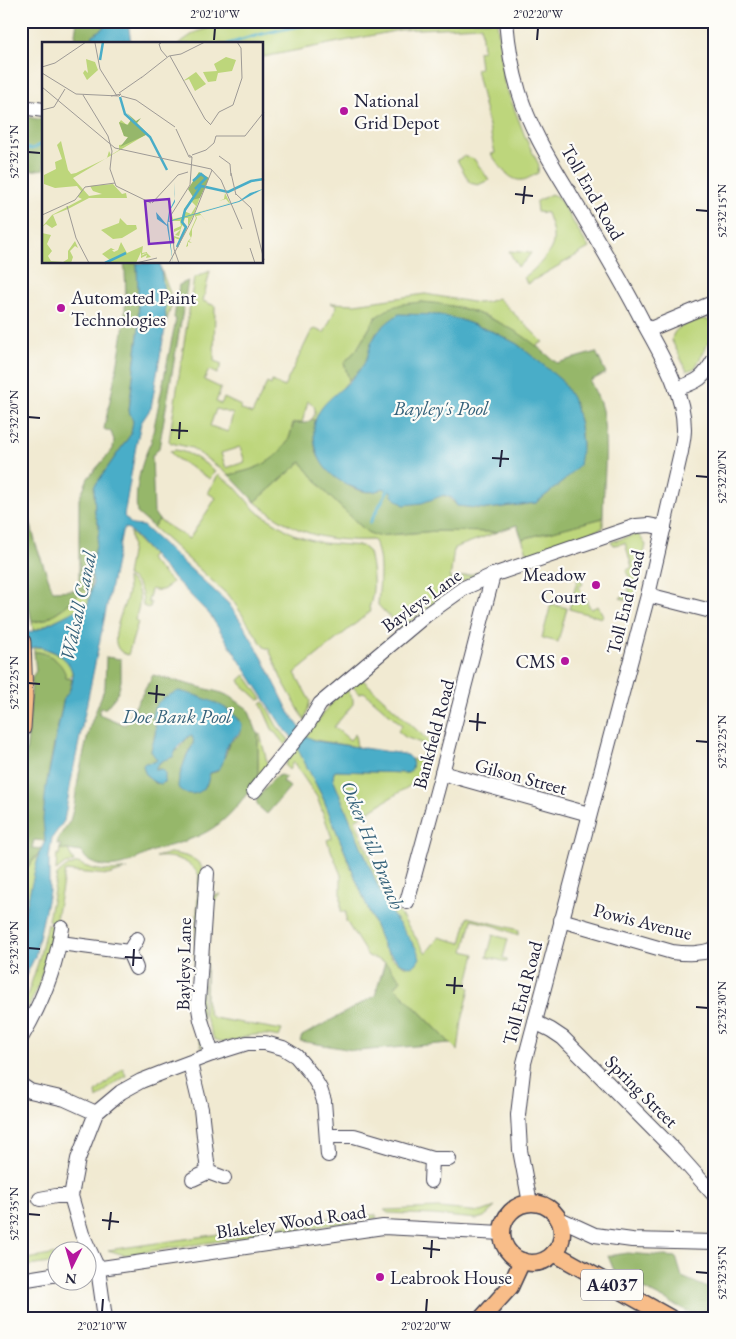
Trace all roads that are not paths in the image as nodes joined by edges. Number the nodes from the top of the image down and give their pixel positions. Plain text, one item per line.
1 (506, 21) edge
2 (21, 107) edge
3 (42, 110) edge
4 (711, 306) edge
5 (648, 330) junction
6 (715, 358) edge
7 (676, 389) junction
8 (664, 528) junction
9 (493, 575) junction
10 (648, 595) junction
11 (715, 612) edge
12 (22, 651) edge
13 (21, 728) edge
14 (442, 773) junction
15 (254, 791) dead end
16 (589, 814) junction
17 (206, 873) dead end
18 (407, 902) dead end
19 (561, 920) junction
20 (62, 928) dead end
21 (138, 939) dead end
22 (60, 943) junction
23 (715, 949) edge
24 (129, 952) junction
25 (136, 968) dead end
26 (534, 1022) junction
27 (21, 1038) edge
28 (212, 1054) junction
29 (190, 1063) junction
30 (21, 1085) edge
31 (96, 1113) junction
32 (327, 1136) junction
33 (328, 1155) dead end
34 (432, 1159) junction
35 (449, 1159) dead end
36 (208, 1172) junction
37 (224, 1178) dead end
38 (193, 1179) dead end
39 (431, 1181) dead end
40 (71, 1196) junction
41 (715, 1196) edge
42 (40, 1200) dead end
43 (530, 1203) junction
44 (558, 1218) junction
45 (502, 1233) junction
46 (85, 1242) edge
47 (715, 1242) edge
48 (554, 1253) junction
49 (522, 1261) junction
50 (98, 1268) edge
51 (48, 1276) edge
52 (21, 1280) edge
53 (98, 1289) edge
54 (105, 1318) edge
55 (482, 1318) edge
56 (670, 1318) edge

1 - 5 street, Toll End Road
2 - 3 street
4 - 5 street
5 - 7 street, Toll End Road
6 - 7 street
7 - 8 street, Toll End Road
8 - 9 street, Bayleys Lane
8 - 10 street, Toll End Road
9 - 14 street, Bankfield Road
9 - 15 street, Bayleys Lane
10 - 11 street
10 - 16 street, Toll End Road
12 - 13 highway
14 - 16 street, Gilson Street
14 - 18 street, Bankfield Road
16 - 19 street, Toll End Road
17 - 28 street, Bayleys Lane
19 - 23 street, Powis Avenue
19 - 26 street, Toll End Road
20 - 22 street
21 - 24 street
22 - 24 street
22 - 27 street
24 - 25 street
26 - 41 street, Spring Street
26 - 43 street, Toll End Road
28 - 29 street
28 - 32 street
29 - 31 street
29 - 36 street
30 - 31 street
31 - 40 street
32 - 33 street
32 - 34 street
34 - 35 street
34 - 39 street
36 - 37 street
36 - 38 street
40 - 42 street
40 - 46 street
43 - 44 main road
43 - 45 main road
44 - 47 street
44 - 48 main road
45 - 49 main road
45 - 50 street, Blakeley Wood Road
48 - 49 main road
48 - 56 main road, A4037
49 - 55 main road
51 - 52 street
53 - 54 street

